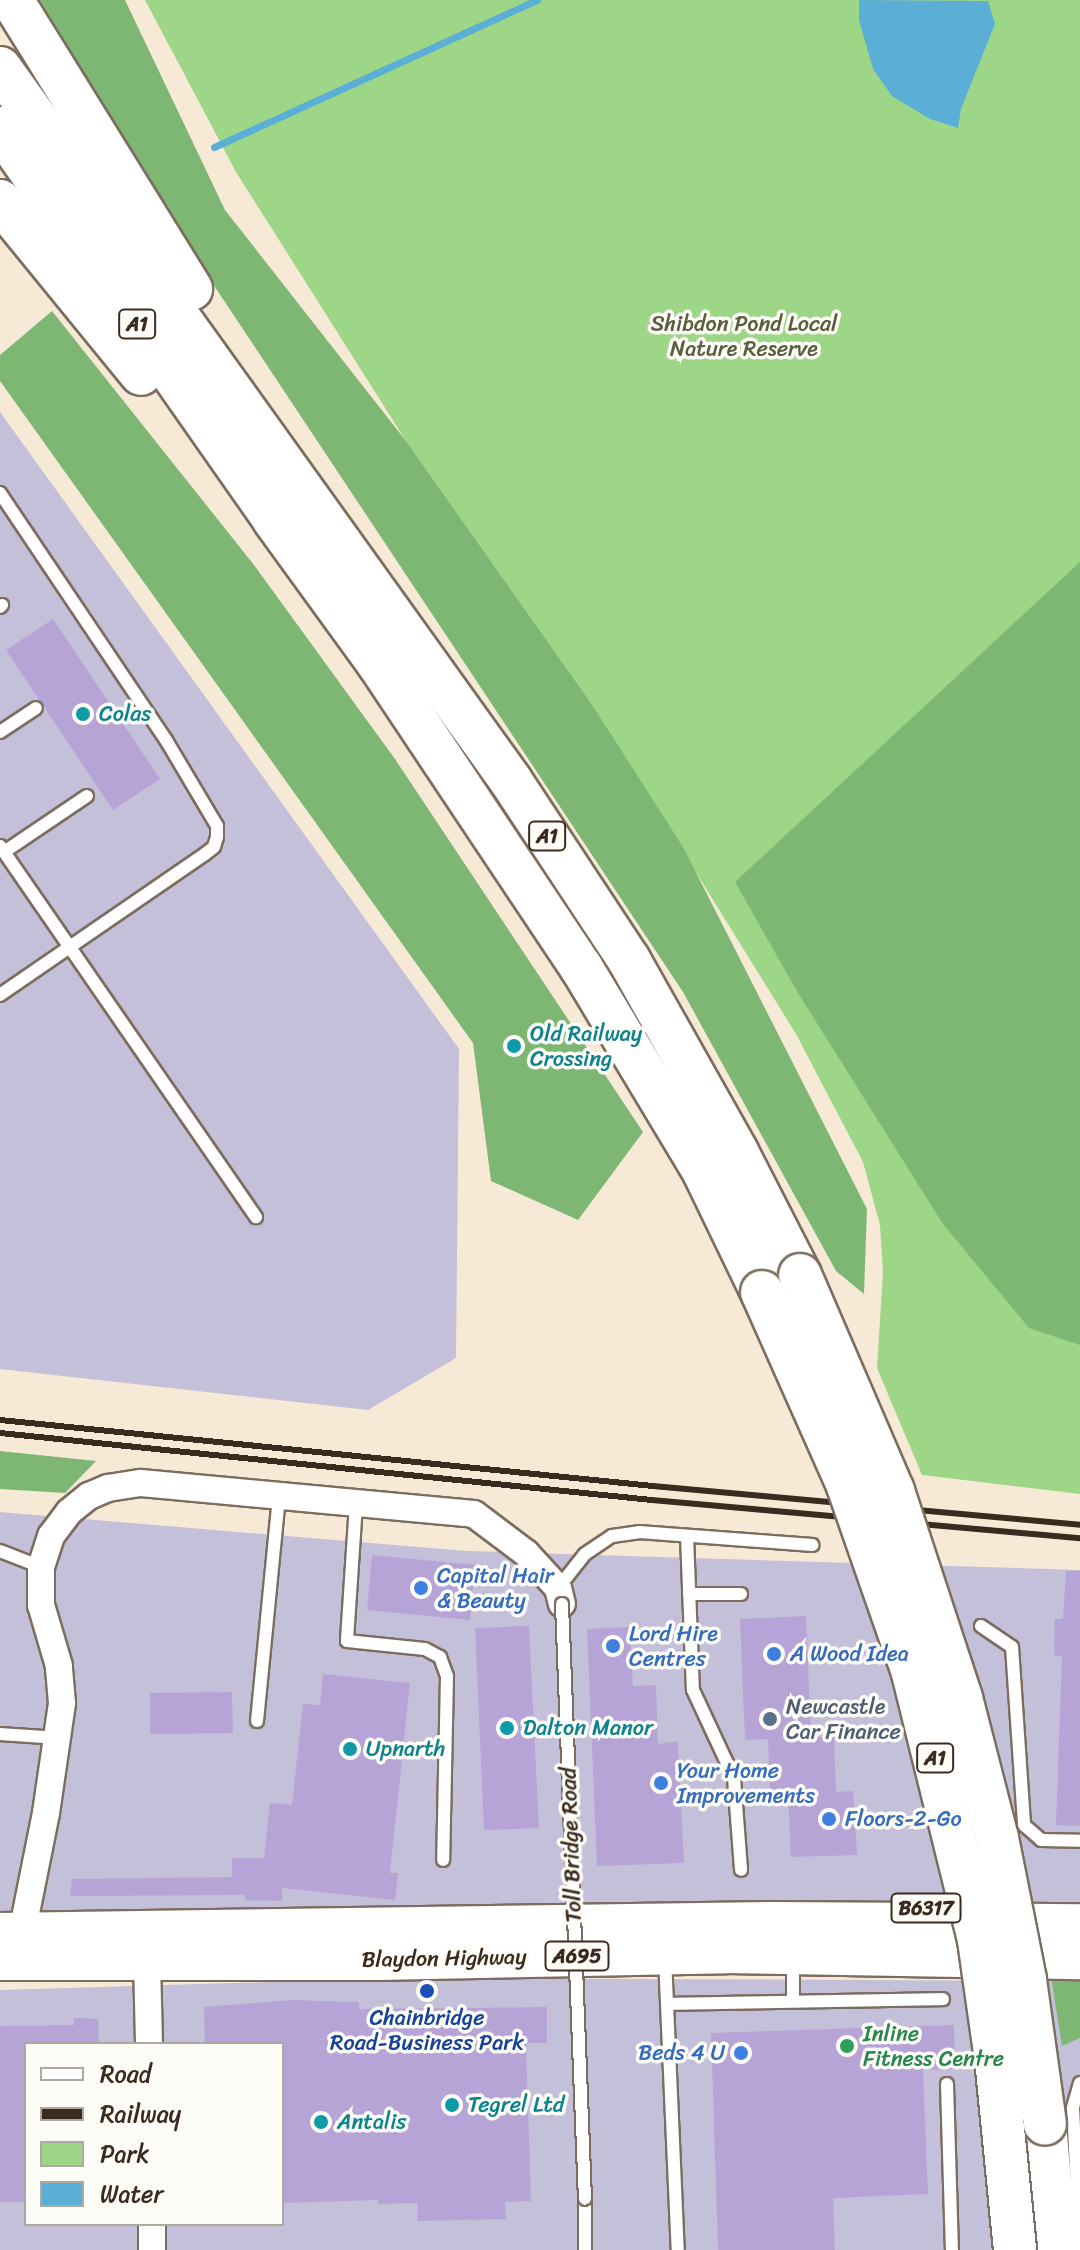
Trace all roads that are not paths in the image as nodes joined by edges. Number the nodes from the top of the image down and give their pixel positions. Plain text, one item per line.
1 (12, 0) edge
2 (0, 68) edge
3 (0, 128) edge
4 (0, 201) edge
5 (255, 422) junction
6 (0, 493) edge
7 (274, 520) junction
8 (36, 708) dead end
9 (0, 732) edge
10 (87, 796) dead end
11 (2, 849) edge
12 (70, 948) junction
13 (0, 995) edge
14 (256, 1217) dead end
15 (279, 1497) junction
16 (356, 1504) junction
17 (687, 1536) junction
18 (813, 1545) dead end
19 (0, 1551) edge
20 (41, 1567) junction
21 (689, 1594) junction
22 (741, 1594) dead end
23 (560, 1596) junction
24 (981, 1626) dead end
25 (257, 1721) dead end
26 (0, 1734) edge
27 (59, 1738) junction
28 (1080, 1841) edge
29 (443, 1860) dead end
30 (741, 1870) dead end
31 (1080, 1896) edge
32 (1080, 1924) edge
33 (782, 1938) junction
34 (7, 1942) edge
35 (664, 1954) junction
36 (1080, 1959) edge
37 (147, 1961) junction
38 (74, 1962) junction
39 (0, 1973) edge
40 (943, 1999) dead end
41 (793, 2001) junction
42 (669, 2004) junction
43 (149, 2042) edge
44 (1080, 2083) edge
45 (947, 2084) dead end
46 (152, 2226) edge
47 (1080, 2248) edge
48 (152, 2250) edge
49 (585, 2250) edge
50 (678, 2250) edge
51 (952, 2250) edge
52 (1015, 2250) edge
53 (1056, 2250) edge

1 - 5 highway
2 - 5 highway, A1
3 - 7 highway, A1
4 - 7 highway
5 - 53 highway, A1, bridge
6 - 12 lane
7 - 52 highway, A1, bridge
8 - 9 lane
10 - 11 lane
11 - 12 lane
12 - 13 lane
12 - 14 lane
15 - 16 street
15 - 20 street
15 - 25 lane
16 - 23 street
16 - 29 lane
17 - 18 lane
17 - 21 lane
17 - 23 lane
19 - 20 lane
20 - 27 street
21 - 22 lane
21 - 30 lane
23 - 49 lane, Toll Bridge Road, bridge
24 - 28 lane
26 - 27 lane
27 - 34 street
31 - 33 main road, B6317
32 - 33 main road, Blaydon Highway / A695
33 - 34 main road, Blaydon Highway / A695
33 - 35 main road, Blaydon Highway / A695
33 - 36 main road, Blaydon Highway / A695
33 - 41 lane
34 - 38 main road, Blaydon Highway
35 - 37 main road, Blaydon Highway / A695
35 - 42 lane
37 - 38 main road, Blaydon Highway / A695
37 - 43 street
38 - 39 main road, A695
40 - 41 lane
41 - 42 lane
42 - 50 lane
44 - 47 lane
45 - 51 lane
46 - 48 street

